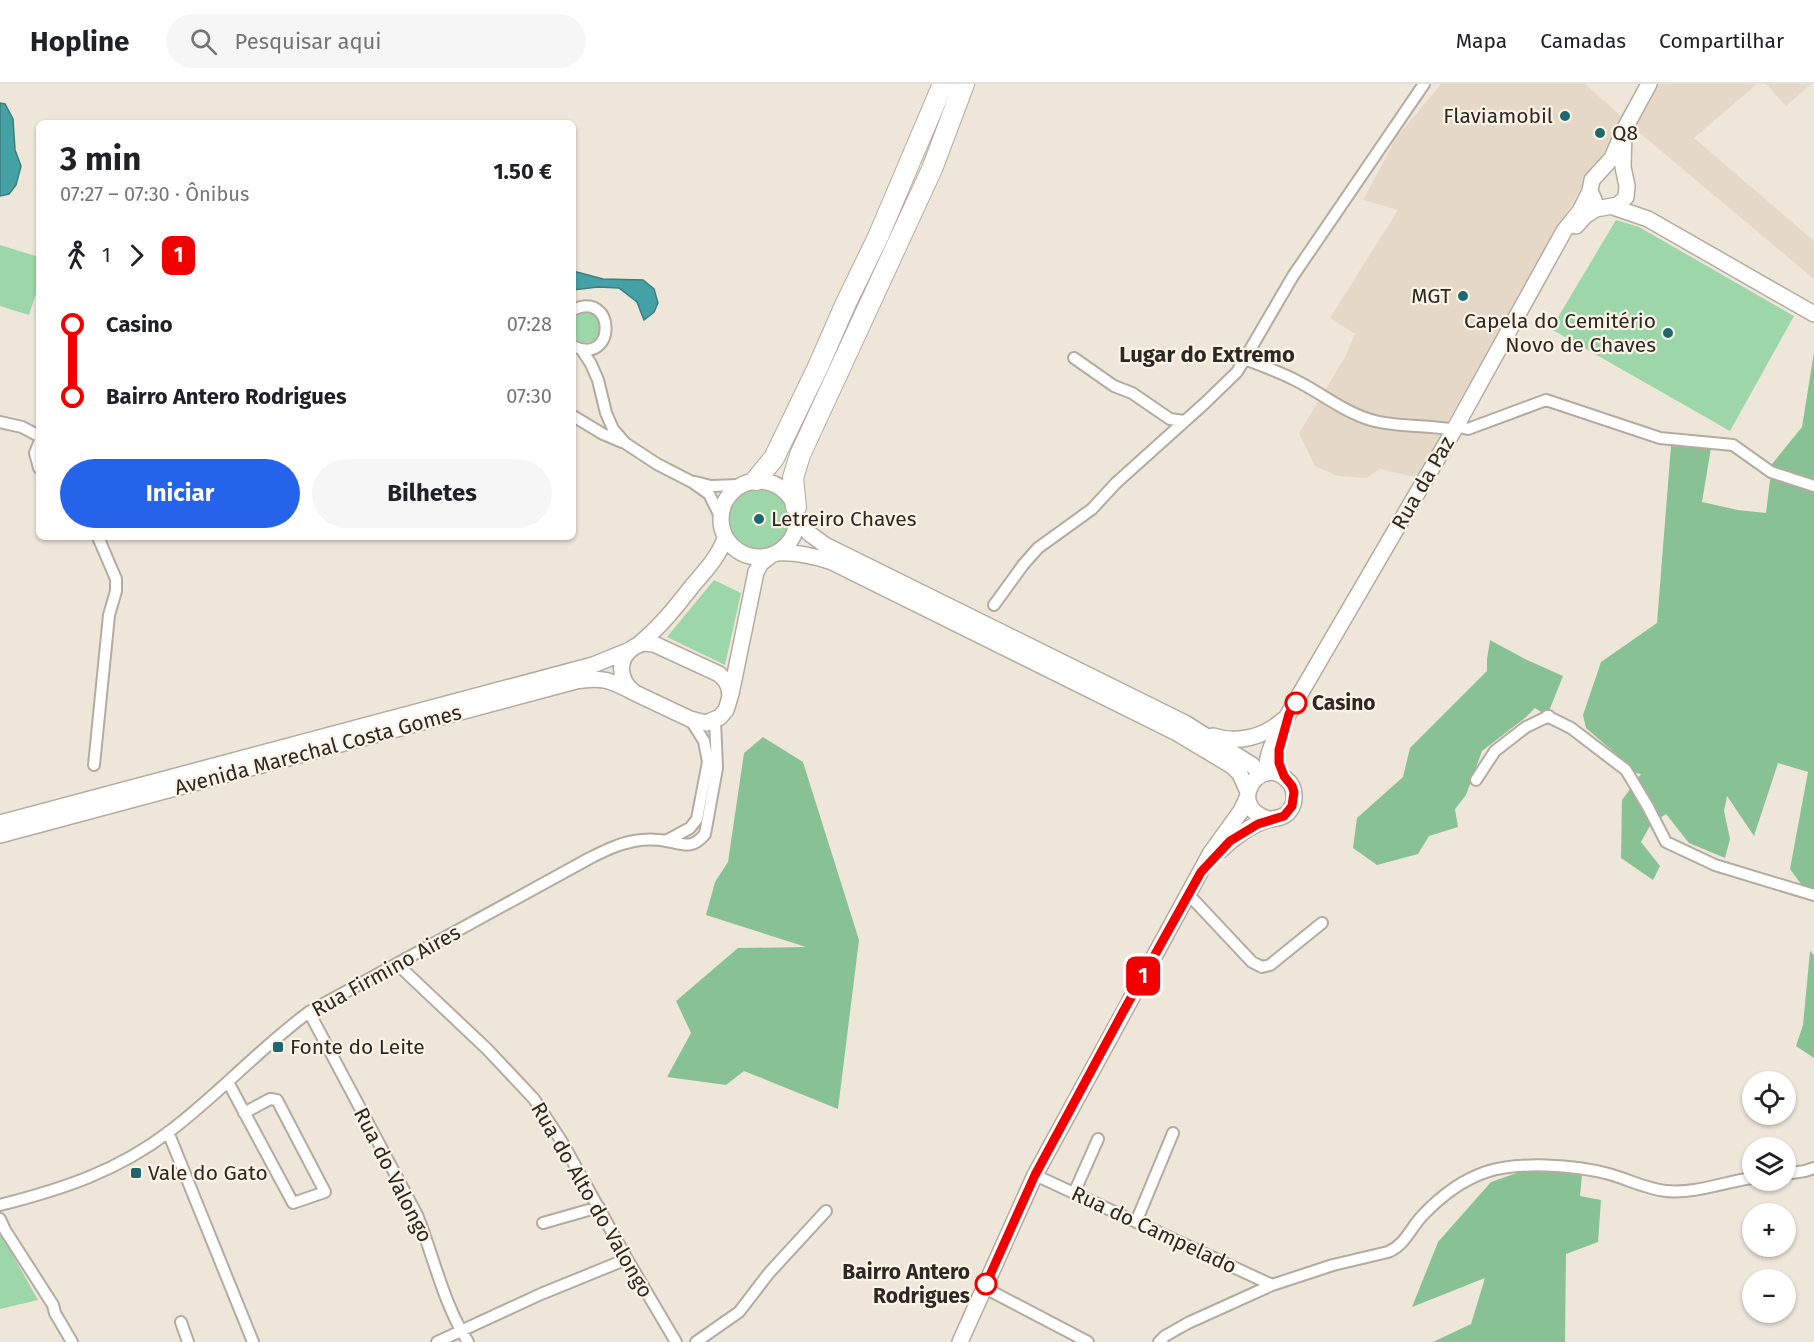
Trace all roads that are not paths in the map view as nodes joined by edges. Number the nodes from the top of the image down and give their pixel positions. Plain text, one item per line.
1 (943, 84) edge
2 (964, 84) edge
3 (1424, 84) edge
4 (1649, 84) edge
5 (1624, 130) junction
6 (1600, 172) junction
7 (1626, 186) junction
8 (1590, 191) junction
9 (1607, 207) junction
10 (1648, 219) junction
11 (1553, 250) junction
12 (576, 308) edge
13 (1814, 314) edge
14 (599, 345) junction
15 (577, 348) edge
16 (1074, 358) dead end
17 (1245, 359) junction
18 (598, 380) junction
19 (576, 418) edge
20 (1184, 421) junction
21 (0, 422) edge
22 (1455, 428) junction
23 (36, 434) edge
24 (625, 443) junction
25 (692, 482) junction
26 (748, 483) junction
27 (1814, 486) edge
28 (796, 513) junction
29 (720, 516) junction
30 (725, 538) junction
31 (99, 540) edge
32 (773, 555) junction
33 (994, 605) dead end
34 (634, 647) junction
35 (634, 693) junction
36 (730, 697) junction
37 (1289, 714) junction
38 (690, 719) junction
39 (715, 720) junction
40 (1199, 731) junction
41 (94, 765) dead end
42 (1264, 774) junction
43 (1284, 776) junction
44 (1476, 780) dead end
45 (1247, 795) junction
46 (1268, 819) junction
47 (0, 824) edge
48 (0, 835) edge
49 (666, 841) junction
50 (1201, 872) junction
51 (1189, 895) junction
52 (1814, 895) edge
53 (1322, 923) dead end
54 (397, 964) junction
55 (309, 1012) junction
56 (228, 1082) junction
57 (244, 1113) junction
58 (168, 1132) junction
59 (1173, 1133) dead end
60 (1098, 1139) dead end
61 (1814, 1168) edge
62 (1796, 1172) edge
63 (1035, 1175) junction
64 (1742, 1180) edge
65 (1074, 1193) junction
66 (0, 1205) edge
67 (599, 1207) junction
68 (826, 1211) dead end
69 (0, 1220) edge
70 (1136, 1222) junction
71 (543, 1223) dead end
72 (627, 1259) junction
73 (1272, 1285) junction
74 (984, 1288) junction
75 (181, 1322) dead end
76 (461, 1332) junction
77 (72, 1342) edge
78 (188, 1342) edge
79 (253, 1342) edge
80 (437, 1342) edge
81 (468, 1342) edge
82 (676, 1342) edge
83 (696, 1342) edge
84 (960, 1342) edge
85 (1088, 1342) edge
86 (1159, 1342) edge

1 - 26 highway
2 - 28 highway
3 - 17 street
4 - 5 main road
5 - 6 main road
5 - 7 main road
6 - 7 main road
6 - 8 main road
7 - 9 main road
7 - 10 main road
8 - 9 main road
8 - 11 main road
9 - 10 main road
9 - 11 main road
10 - 13 main road
11 - 22 main road, Rua da Paz
12 - 14 street
14 - 15 street
14 - 18 street
15 - 18 street
16 - 20 street
17 - 20 street
17 - 22 street
18 - 24 street
19 - 24 street
20 - 33 street
21 - 23 street
22 - 27 street
22 - 37 main road, Rua da Paz
24 - 25 street
25 - 26 street
25 - 29 street
26 - 28 main road
26 - 29 main road
28 - 32 main road
28 - 40 main road
29 - 30 main road
30 - 32 main road
30 - 34 main road
31 - 41 street
32 - 36 main road
32 - 45 main road
34 - 35 main road
34 - 36 main road
34 - 47 main road, Avenida Marechal Costa Gomes
35 - 38 main road, Avenida Marechal Costa Gomes
35 - 48 main road, Avenida Marechal Costa Gomes
36 - 39 main road
37 - 40 main road
37 - 42 main road
37 - 43 main road
38 - 39 main road
38 - 49 street
39 - 49 street, Rua Firmino Aires
40 - 42 main road
42 - 43 main road
42 - 45 main road
43 - 46 main road
44 - 52 street
45 - 46 main road
45 - 50 main road
46 - 50 main road
49 - 54 street, Rua Firmino Aires
50 - 51 main road
51 - 53 street
51 - 63 main road
54 - 55 street, Rua Firmino Aires
54 - 67 street, Rua do Alto do Valongo
55 - 56 street, Rua Firmino Aires
55 - 76 street, Rua do Valongo
56 - 57 street
56 - 58 street, Rua Firmino Aires
57 - 57 street
58 - 66 street, Rua Firmino Aires
58 - 79 street
59 - 70 street
60 - 65 street
61 - 62 street
63 - 65 street, Rua do Campelado
63 - 74 main road
64 - 73 street
65 - 70 street, Rua do Campelado
67 - 71 street
67 - 72 street, Rua do Alto do Valongo
68 - 83 street
69 - 77 street
70 - 73 street, Rua do Campelado
72 - 76 street
72 - 82 street, Rua do Alto do Valongo
73 - 86 street
74 - 84 main road
74 - 85 street
75 - 78 street
76 - 80 street
76 - 81 street, Rua do Valongo

